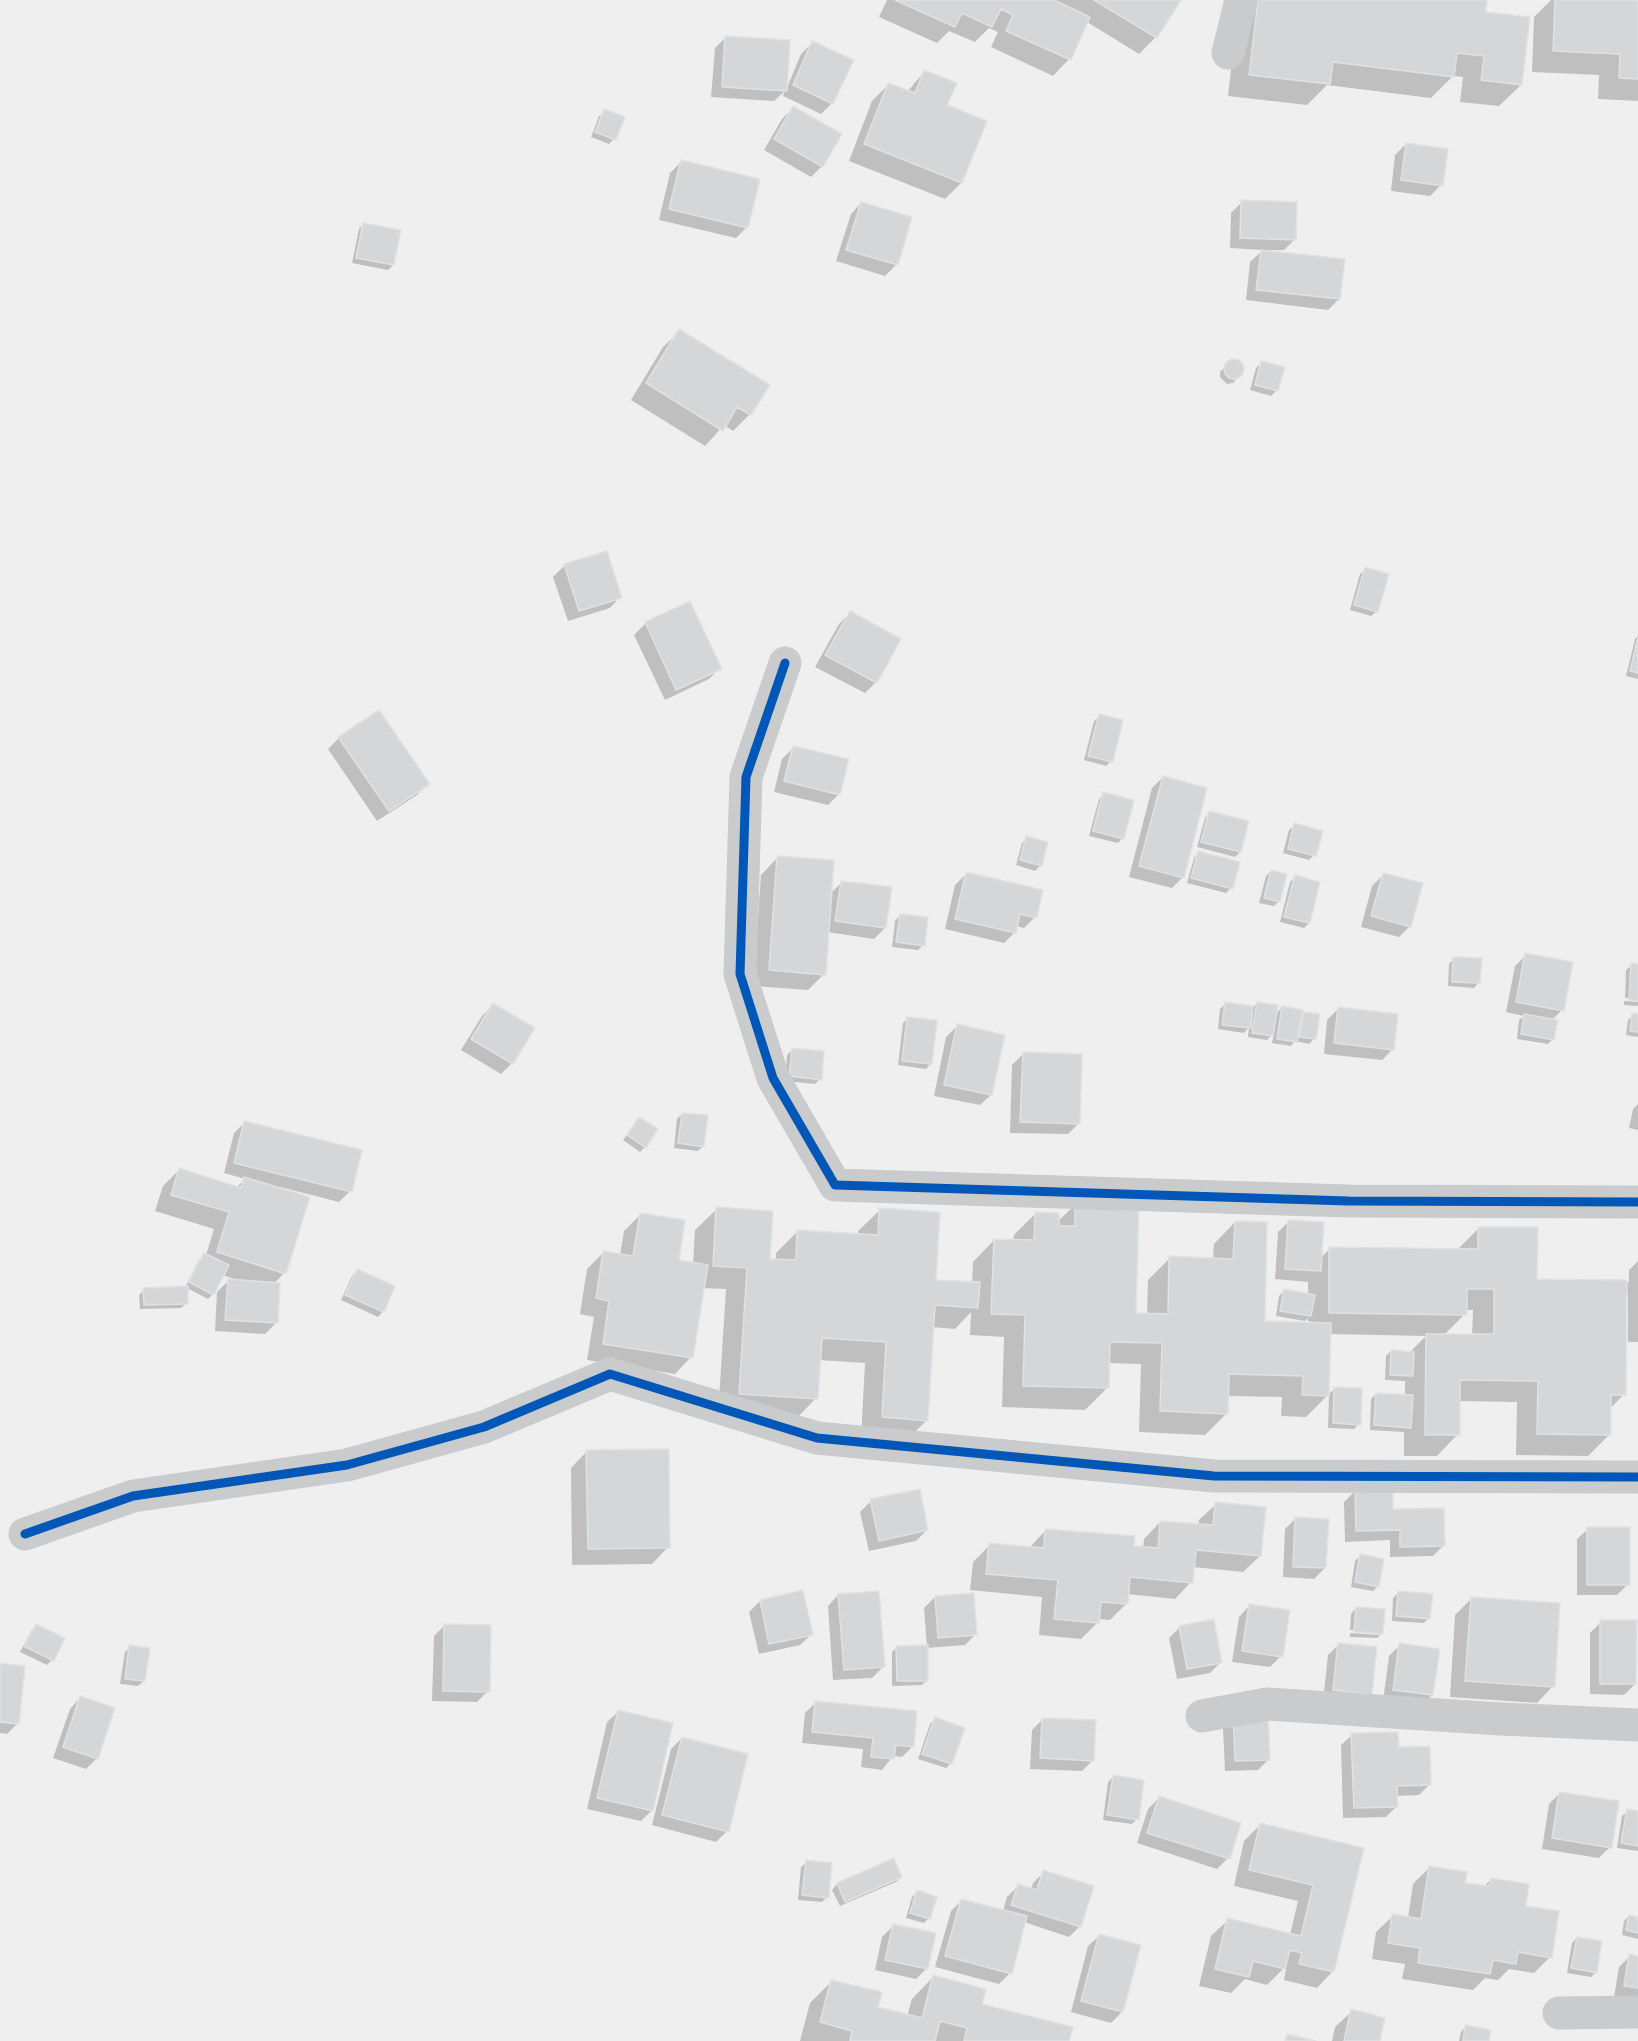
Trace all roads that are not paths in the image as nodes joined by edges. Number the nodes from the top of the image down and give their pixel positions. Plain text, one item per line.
1 (1241, 0) edge
2 (1228, 53) dead end
3 (785, 663) dead end
4 (1638, 1202) edge
5 (1638, 1478) edge
6 (24, 1534) dead end
7 (1202, 1716) dead end
8 (1638, 1725) edge
9 (1638, 2012) edge
10 (1559, 2013) dead end

1 - 2 street
3 - 4 street
5 - 6 street
7 - 8 street
9 - 10 street

